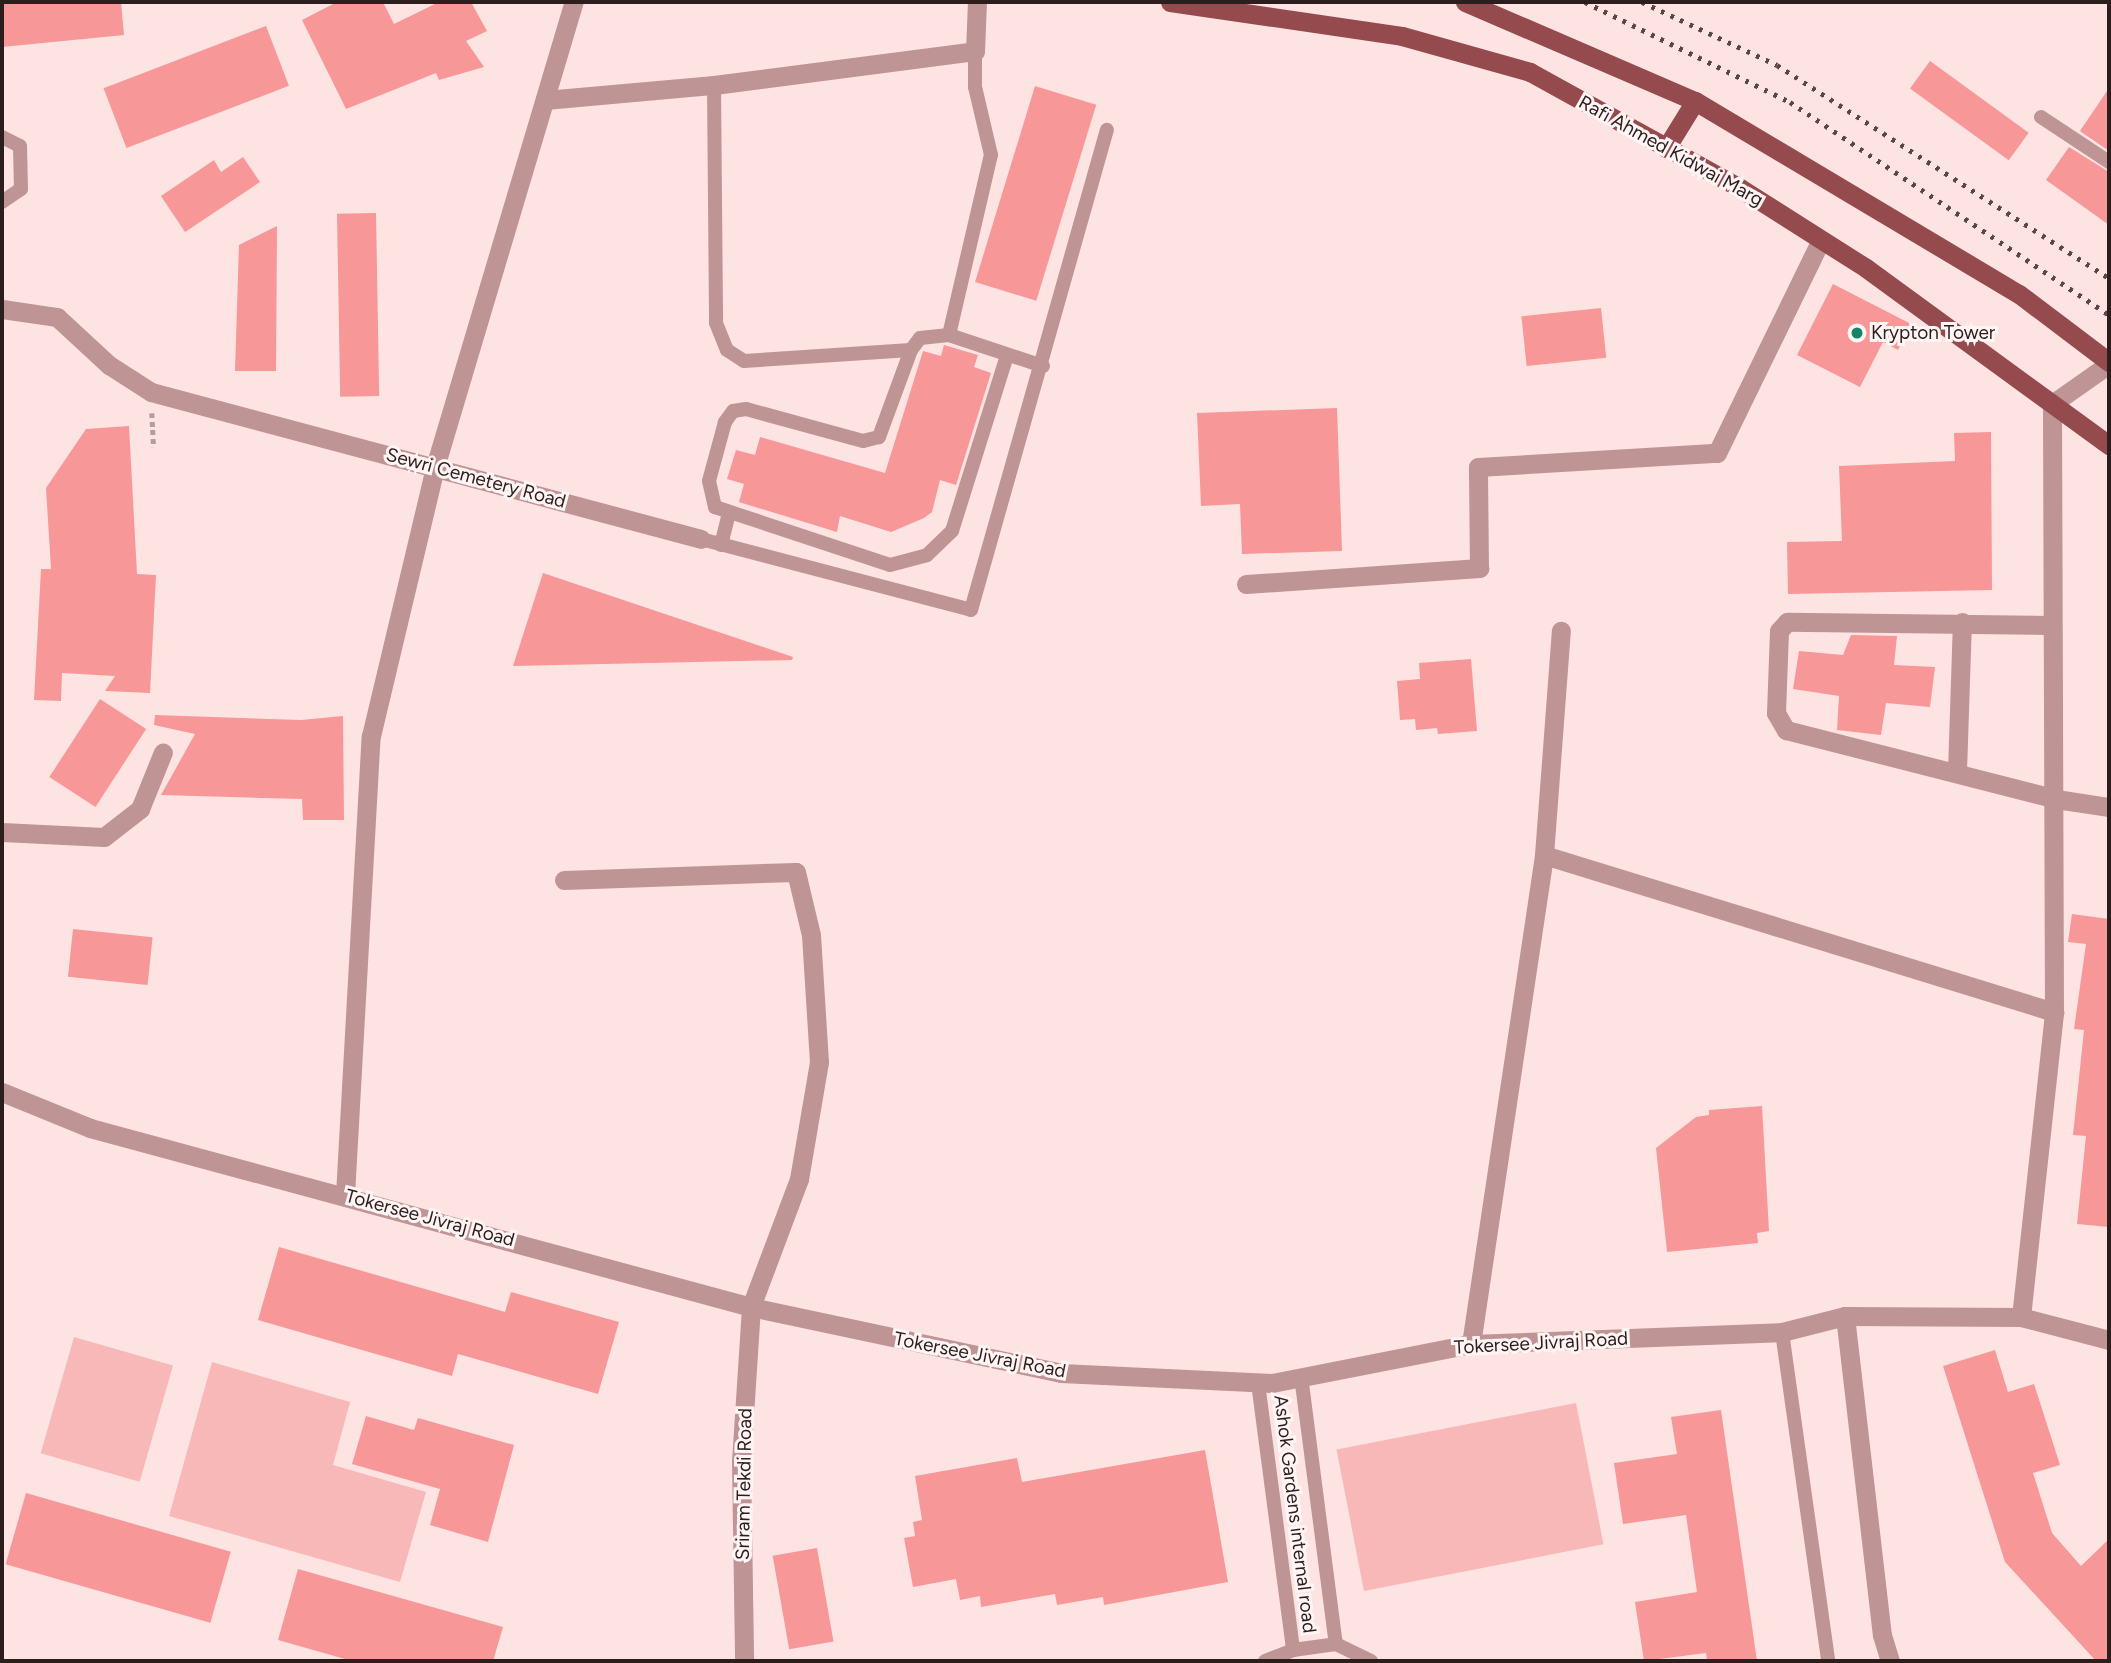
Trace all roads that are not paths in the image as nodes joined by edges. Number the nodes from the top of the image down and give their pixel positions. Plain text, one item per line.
1 (574, 2) edge
2 (977, 2) edge
3 (1170, 2) edge
4 (1465, 2) edge
5 (975, 51) junction
6 (714, 85) junction
7 (545, 100) junction
8 (1695, 101) junction
9 (2041, 117) dead end
10 (1107, 130) dead end
11 (2, 137) edge
12 (1666, 148) junction
13 (2109, 162) edge
14 (2, 202) edge
15 (1821, 240) junction
16 (2, 309) edge
17 (949, 335) junction
18 (911, 350) junction
19 (1007, 355) junction
20 (2109, 363) edge
21 (1043, 366) junction
22 (2052, 404) junction
23 (2109, 445) edge
24 (435, 467) junction
25 (729, 514) junction
26 (701, 539) joint
27 (721, 545) junction
28 (1246, 584) dead end
29 (1962, 622) junction
30 (2049, 625) junction
31 (1561, 631) dead end
32 (163, 752) dead end
33 (1957, 771) junction
34 (2056, 799) junction
35 (2109, 807) edge
36 (2, 832) edge
37 (1544, 855) junction
38 (564, 880) dead end
39 (2054, 1012) junction
40 (2, 1092) edge
41 (345, 1195) junction
42 (751, 1307) junction
43 (1845, 1316) junction
44 (2021, 1317) junction
45 (1782, 1332) junction
46 (2109, 1340) edge
47 (1471, 1345) junction
48 (1301, 1376) junction
49 (1258, 1382) junction
50 (1336, 1644) junction
51 (1293, 1650) junction
52 (744, 1661) edge
53 (1265, 1661) edge
54 (1371, 1661) edge
55 (1828, 1661) edge
56 (1890, 1661) edge

1 - 7 street
2 - 5 street
3 - 12 main road, Rafi Ahmed Kidwai Marg
4 - 8 main road
5 - 6 street
5 - 17 lane
6 - 7 street
6 - 18 lane
7 - 24 street
8 - 12 main road
8 - 20 main road
9 - 13 lane
10 - 21 lane
11 - 14 lane
12 - 15 main road, Rafi Ahmed Kidwai Marg
15 - 22 main road, Rafi Ahmed Kidwai Marg
15 - 28 street
16 - 24 street, Sewri Cemetery Road
17 - 18 lane
17 - 19 lane
18 - 25 lane
19 - 21 lane
19 - 25 lane
20 - 22 street
21 - 27 lane, Sewri Cemetery Road
22 - 23 main road, Rafi Ahmed Kidwai Marg
22 - 30 street
24 - 26 street, Sewri Cemetery Road
24 - 41 street
25 - 27 lane
26 - 27 lane, Sewri Cemetery Road
29 - 30 street
29 - 33 street
29 - 33 street
30 - 34 street
31 - 37 street
32 - 36 street
33 - 34 street
34 - 35 street
34 - 39 street
37 - 39 street
37 - 47 street
38 - 42 street, Sriram Tekdi Road
39 - 44 street
40 - 41 street, Tokersee Jivraj Road
41 - 42 street, Tokersee Jivraj Road
42 - 49 street, Tokersee Jivraj Road
42 - 52 street, Sriram Tekdi Road
43 - 44 street, Tokersee Jivraj Road
43 - 45 street, Tokersee Jivraj Road
43 - 56 street
44 - 46 street, Tokersee Jivraj Road
45 - 47 street, Tokersee Jivraj Road
45 - 55 lane
47 - 48 street, Tokersee Jivraj Road
48 - 49 street, Tokersee Jivraj Road
48 - 50 lane
49 - 51 lane, Ashok Gardens internal road
50 - 51 lane
50 - 54 lane
51 - 53 lane

